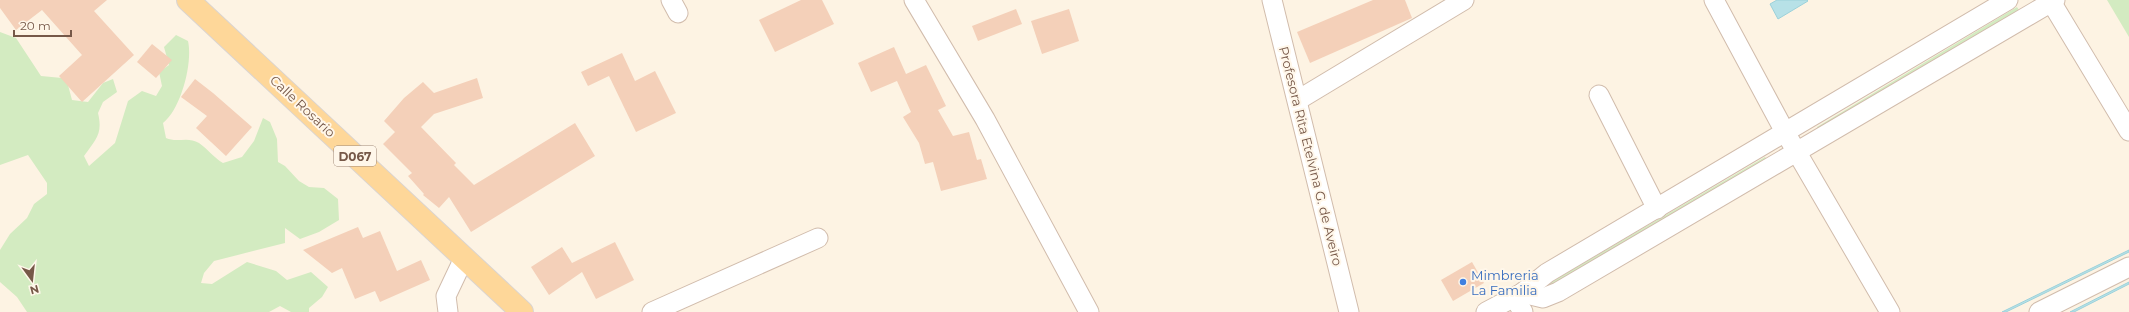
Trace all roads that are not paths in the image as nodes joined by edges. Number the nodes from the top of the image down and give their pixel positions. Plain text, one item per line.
1 (188, 0) edge
2 (914, 0) edge
3 (1272, 0) edge
4 (1464, 0) edge
5 (1714, 0) edge
6 (2008, 0) edge
7 (2052, 1) edge
8 (1599, 95) dead end
9 (1298, 100) junction
10 (2129, 131) edge
11 (1785, 132) junction
12 (1796, 152) junction
13 (1657, 208) junction
14 (818, 238) dead end
15 (464, 258) junction
16 (2129, 267) edge
17 (1520, 301) edge
18 (448, 312) edge
19 (522, 312) edge
20 (652, 312) edge
21 (1089, 312) edge
22 (1349, 312) edge
23 (1486, 312) edge
24 (1890, 312) edge
25 (2040, 312) edge

1 - 15 main road, Calle Rosario / D067
2 - 21 street
3 - 9 street, Profesora Rita Etelvina G. de Aveiro
4 - 9 street
5 - 11 street
6 - 11 street
7 - 10 street
7 - 12 street
8 - 13 street
9 - 22 street, Profesora Rita Etelvina G. de Aveiro
11 - 12 street
11 - 13 street
12 - 17 street
12 - 24 street
13 - 17 street
14 - 20 street
15 - 18 street
15 - 19 main road, Calle Rosario / D067
16 - 25 street
17 - 23 street

